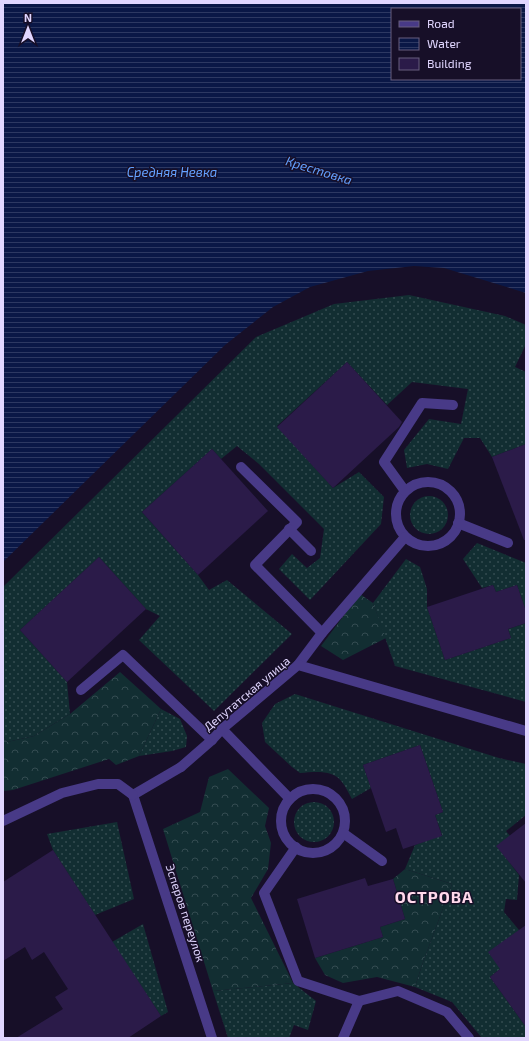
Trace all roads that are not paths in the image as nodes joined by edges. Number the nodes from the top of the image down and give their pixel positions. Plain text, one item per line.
1 (453, 405) dead end
2 (241, 467) dead end
3 (405, 491) junction
4 (458, 524) junction
5 (289, 529) junction
6 (404, 537) junction
7 (508, 543) dead end
8 (311, 551) dead end
9 (322, 634) junction
10 (298, 665) junction
11 (81, 690) dead end
12 (222, 729) junction
13 (526, 730) edge
14 (212, 740) junction
15 (133, 796) junction
16 (290, 798) junction
17 (3, 821) edge
18 (343, 833) junction
19 (296, 847) junction
20 (382, 861) dead end
21 (359, 1001) junction
22 (212, 1038) edge
23 (343, 1038) edge
24 (469, 1038) edge

1 - 3 street
2 - 5 street
3 - 4 street
3 - 6 street
4 - 6 street
4 - 7 street
5 - 8 street
5 - 9 street
6 - 9 street
9 - 10 street
10 - 12 street, Депутатская улица
10 - 13 street, Депутатская улица
11 - 14 street
12 - 14 street, Депутатская улица
12 - 16 street
14 - 15 street, Депутатская улица
15 - 17 street
15 - 22 street, Эсперов переулок
16 - 18 street
16 - 19 street
18 - 19 street
18 - 20 street
19 - 21 street
21 - 23 street
21 - 24 street

